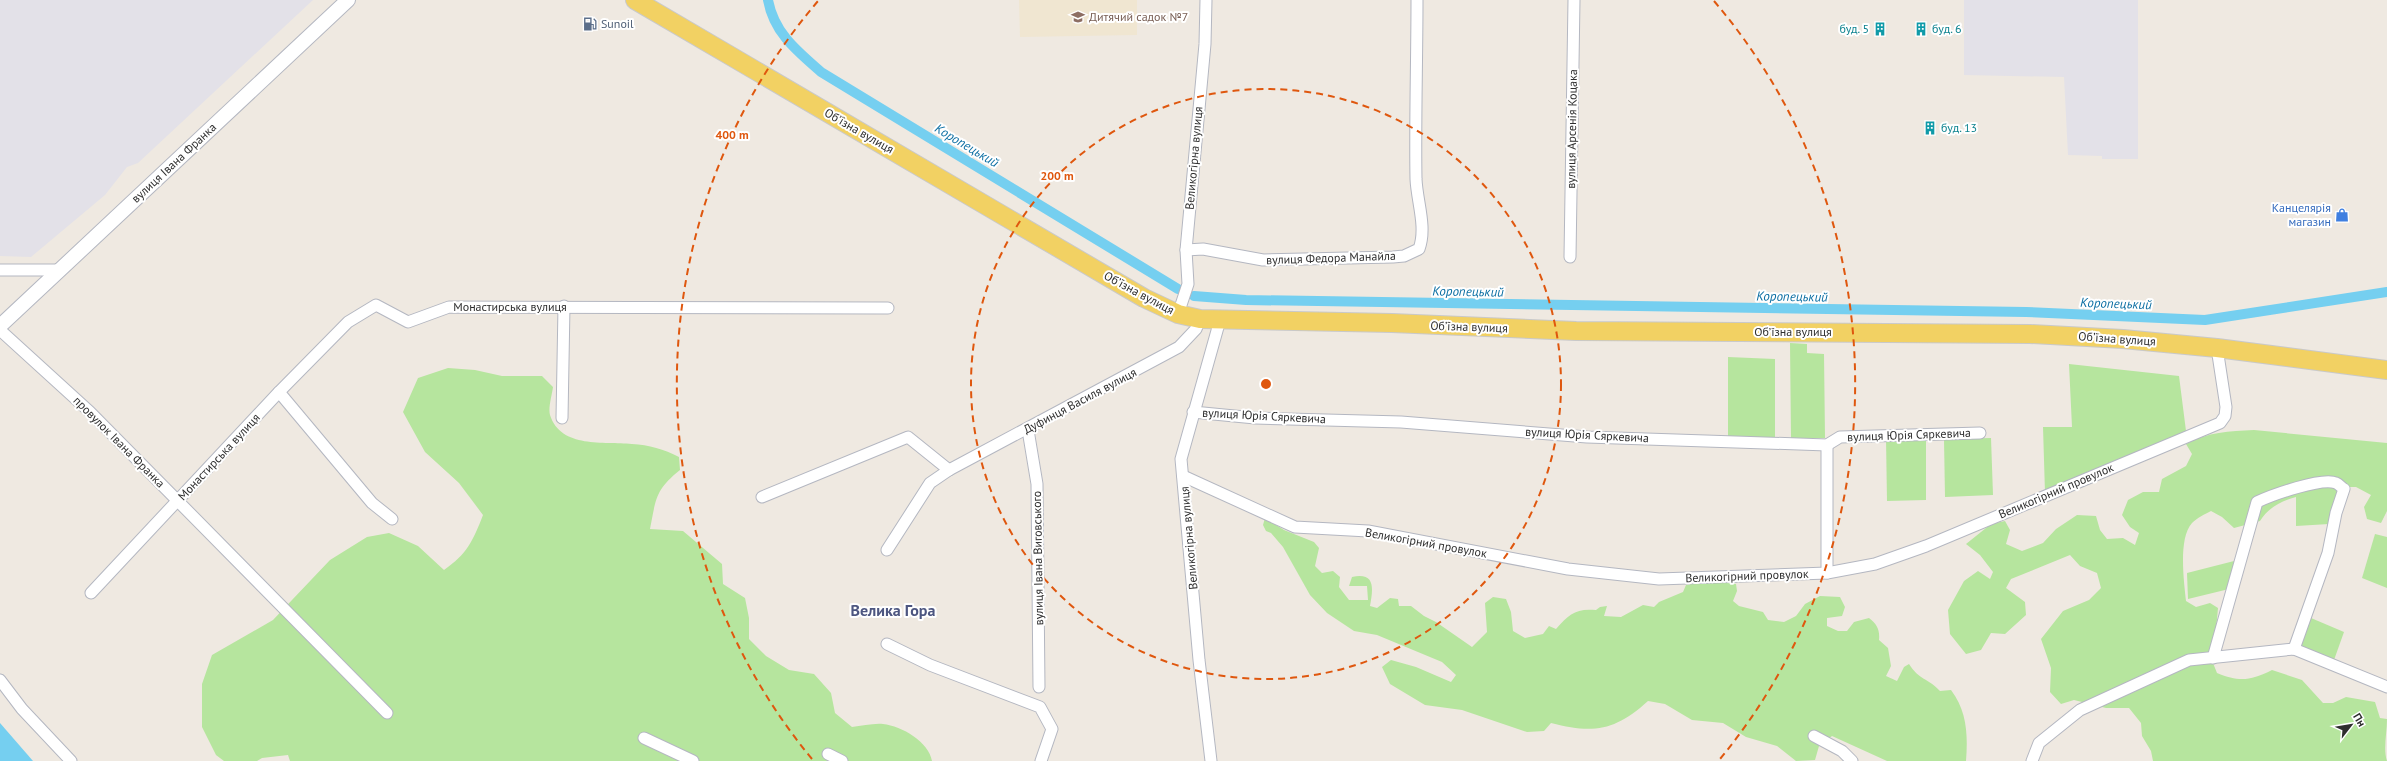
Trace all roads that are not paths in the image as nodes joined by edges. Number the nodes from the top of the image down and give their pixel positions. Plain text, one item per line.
1 (348, 0) edge
2 (635, 0) edge
3 (1206, 0) edge
4 (1417, 0) edge
5 (1574, 0) edge
6 (1186, 250) junction
7 (1570, 258) dead end
8 (0, 270) edge
9 (59, 270) junction
10 (564, 306) junction
11 (888, 308) dead end
12 (1178, 314) junction
13 (1200, 319) junction
14 (1220, 320) junction
15 (0, 326) edge
16 (0, 330) edge
17 (2217, 348) junction
18 (2387, 370) edge
19 (279, 392) junction
20 (1193, 412) junction
21 (562, 418) dead end
22 (1028, 430) junction
23 (1980, 433) dead end
24 (1827, 445) junction
25 (949, 470) junction
26 (1183, 476) junction
27 (762, 497) dead end
28 (178, 502) junction
29 (392, 519) dead end
30 (887, 550) dead end
31 (1827, 573) junction
32 (91, 593) dead end
33 (887, 644) dead end
34 (2294, 649) junction
35 (2213, 658) junction
36 (0, 680) edge
37 (1039, 687) dead end
38 (2387, 687) edge
39 (387, 713) dead end
40 (1814, 736) dead end
41 (644, 738) dead end
42 (828, 754) dead end
43 (71, 761) edge
44 (693, 761) edge
45 (842, 761) edge
46 (1041, 761) edge
47 (1211, 761) edge
48 (1852, 761) edge
49 (2032, 761) edge

1 - 9 street, вулиця Івана Франка
2 - 12 main road, Обʼїзна вулиця
3 - 6 street, Великогірна вулиця
4 - 6 street, вулиця Федора Манайла
5 - 7 street, вулиця Арсенія Коцака
6 - 12 street, Великогірна вулиця
8 - 9 street
9 - 15 street, вулиця Івана Франка
10 - 11 street, Монастирська вулиця
10 - 19 street, Монастирська вулиця
10 - 21 street
12 - 13 main road, Обʼїзна вулиця
13 - 14 main road, Обʼїзна вулиця
13 - 22 street, Дуфинця Василя вулиця
14 - 17 main road, Обʼїзна вулиця
14 - 20 street, Великогірна вулиця
16 - 28 street, провулок Івана Франка
17 - 18 main road, Обʼїзна вулиця
17 - 31 street, Великогірний провулок
19 - 28 street, Монастирська вулиця
19 - 29 street
20 - 24 street, вулиця Юрія Сяркевича
20 - 26 street, Великогірна вулиця
22 - 25 street, Дуфинця Василя вулиця
22 - 37 street, вулиця Івана Виговського
23 - 24 street, вулиця Юрія Сяркевича
24 - 31 street
25 - 27 street
25 - 30 street, Дуфинця Василя вулиця
26 - 31 street, Великогірний провулок
26 - 47 street, Великогірна вулиця
28 - 32 street, Монастирська вулиця
28 - 39 street, провулок Івана Франка
33 - 46 street
34 - 35 street
34 - 35 street
34 - 38 street
35 - 49 street
36 - 43 street
40 - 48 street
41 - 44 street
42 - 45 street

